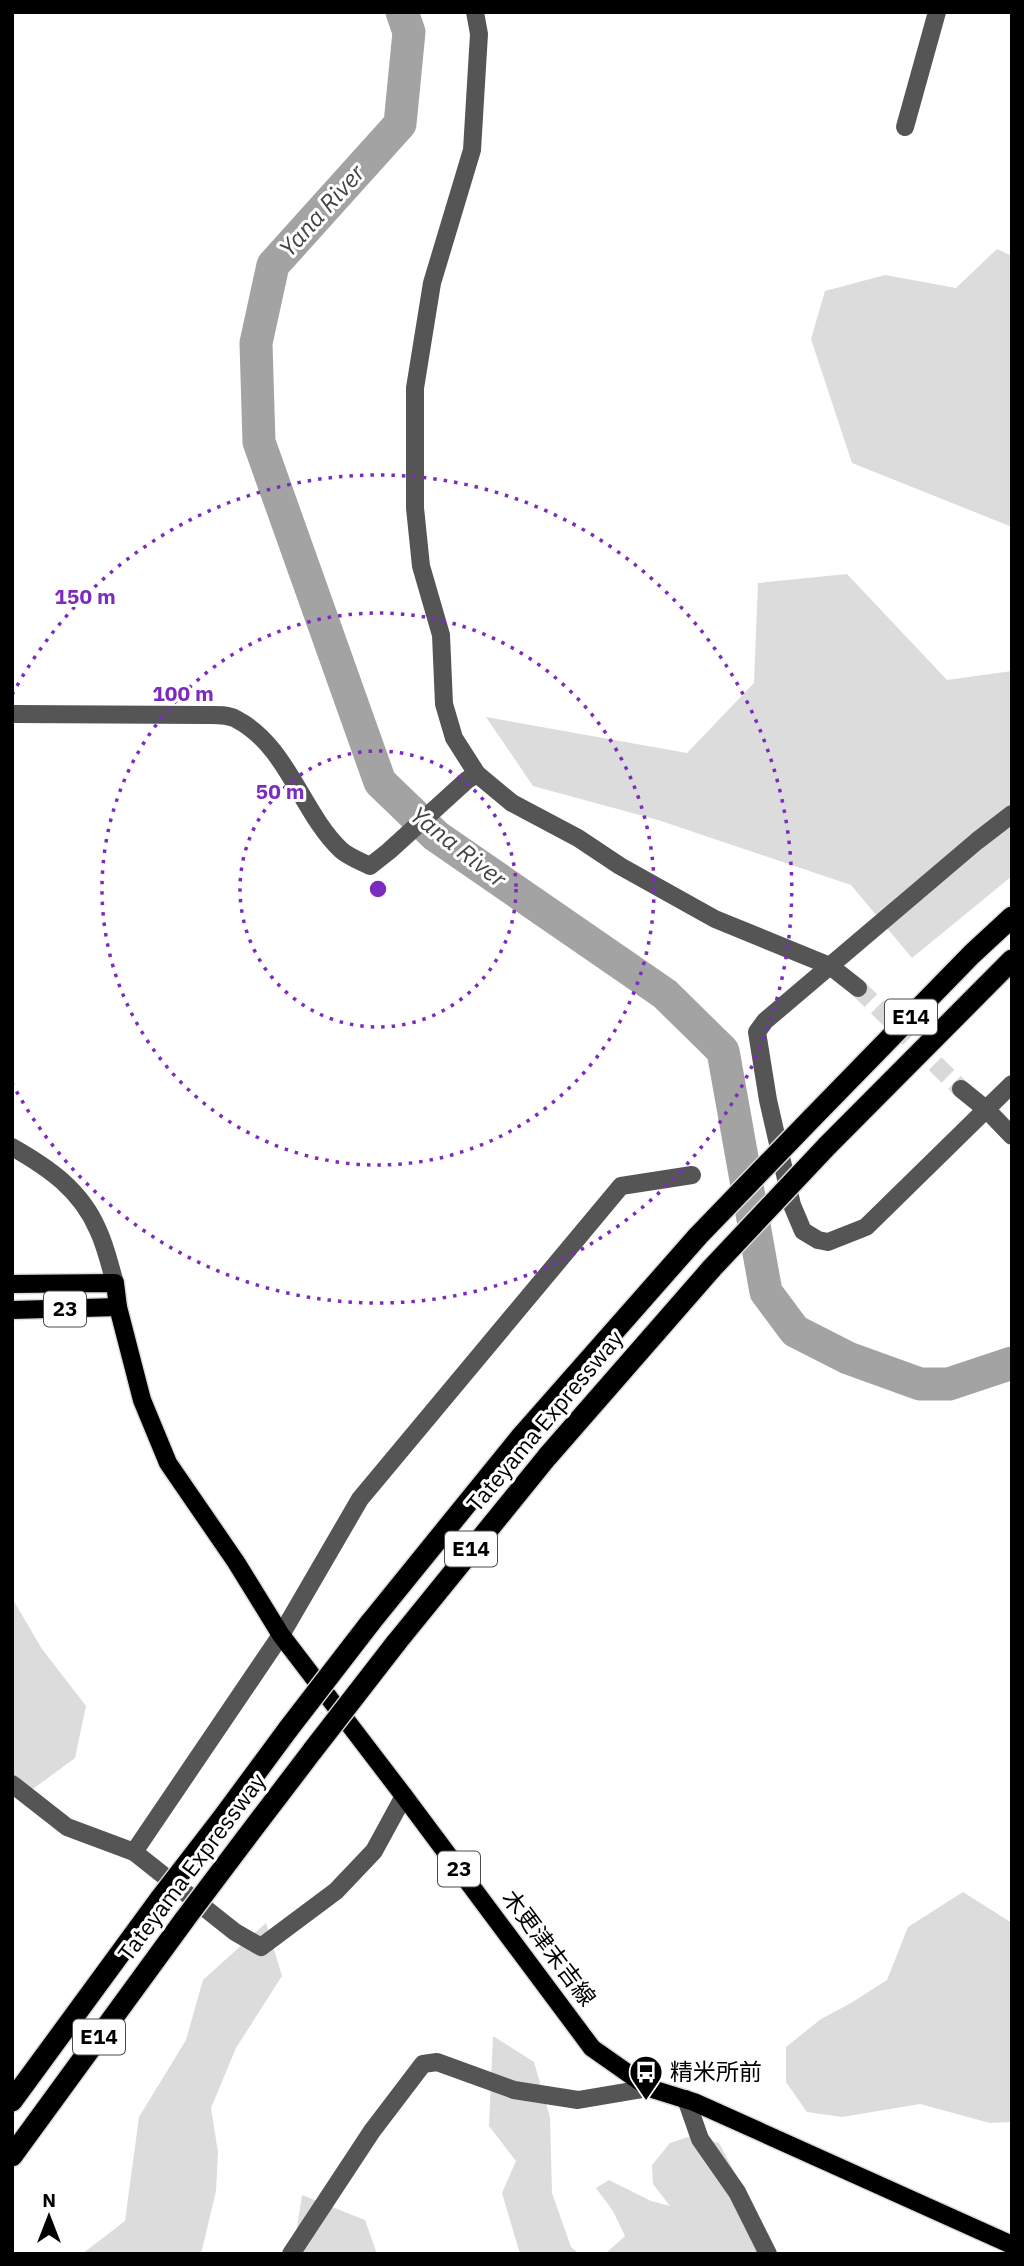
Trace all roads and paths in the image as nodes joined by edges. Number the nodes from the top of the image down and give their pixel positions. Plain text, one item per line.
1 (475, 12) edge
2 (937, 12) edge
3 (905, 127) dead end
4 (12, 714) edge
5 (477, 774) junction
6 (1012, 814) edge
7 (1012, 917) edge
8 (1012, 960) edge
9 (830, 966) junction
10 (858, 988) tunnel mouth
11 (1012, 1084) edge
12 (961, 1089) tunnel mouth
13 (987, 1110) junction
14 (1012, 1136) edge
15 (12, 1147) edge
16 (692, 1175) dead end
17 (115, 1283) junction
18 (12, 1284) edge
19 (118, 1307) junction
20 (12, 1310) edge
21 (281, 1635) junction
22 (12, 1784) edge
23 (404, 1796) junction
24 (134, 1852) junction
25 (649, 2088) junction
26 (686, 2099) junction
27 (12, 2101) edge
28 (12, 2156) edge
29 (1012, 2245) edge
30 (291, 2254) edge
31 (768, 2254) edge

1 - 5 street
2 - 3 street
4 - 5 street
5 - 9 street
6 - 9 street
7 - 27 highway, Tateyama Expressway / E14, bridge
8 - 28 highway, Tateyama Expressway / E14, bridge
9 - 10 street
9 - 13 street
11 - 13 street
12 - 13 street
13 - 14 street
15 - 17 street
16 - 21 street
17 - 18 main road, 23
17 - 19 main road, 木更津末吉線 / 23
19 - 20 main road, 23
19 - 21 main road, 木更津末吉線 / 23
21 - 23 main road, 木更津末吉線 / 23
21 - 24 street
22 - 24 street
23 - 24 street
23 - 25 main road, 木更津末吉線 / 23
25 - 26 main road, 木更津末吉線 / 23
25 - 30 street
26 - 29 main road, 木更津末吉線 / 23
26 - 31 street

